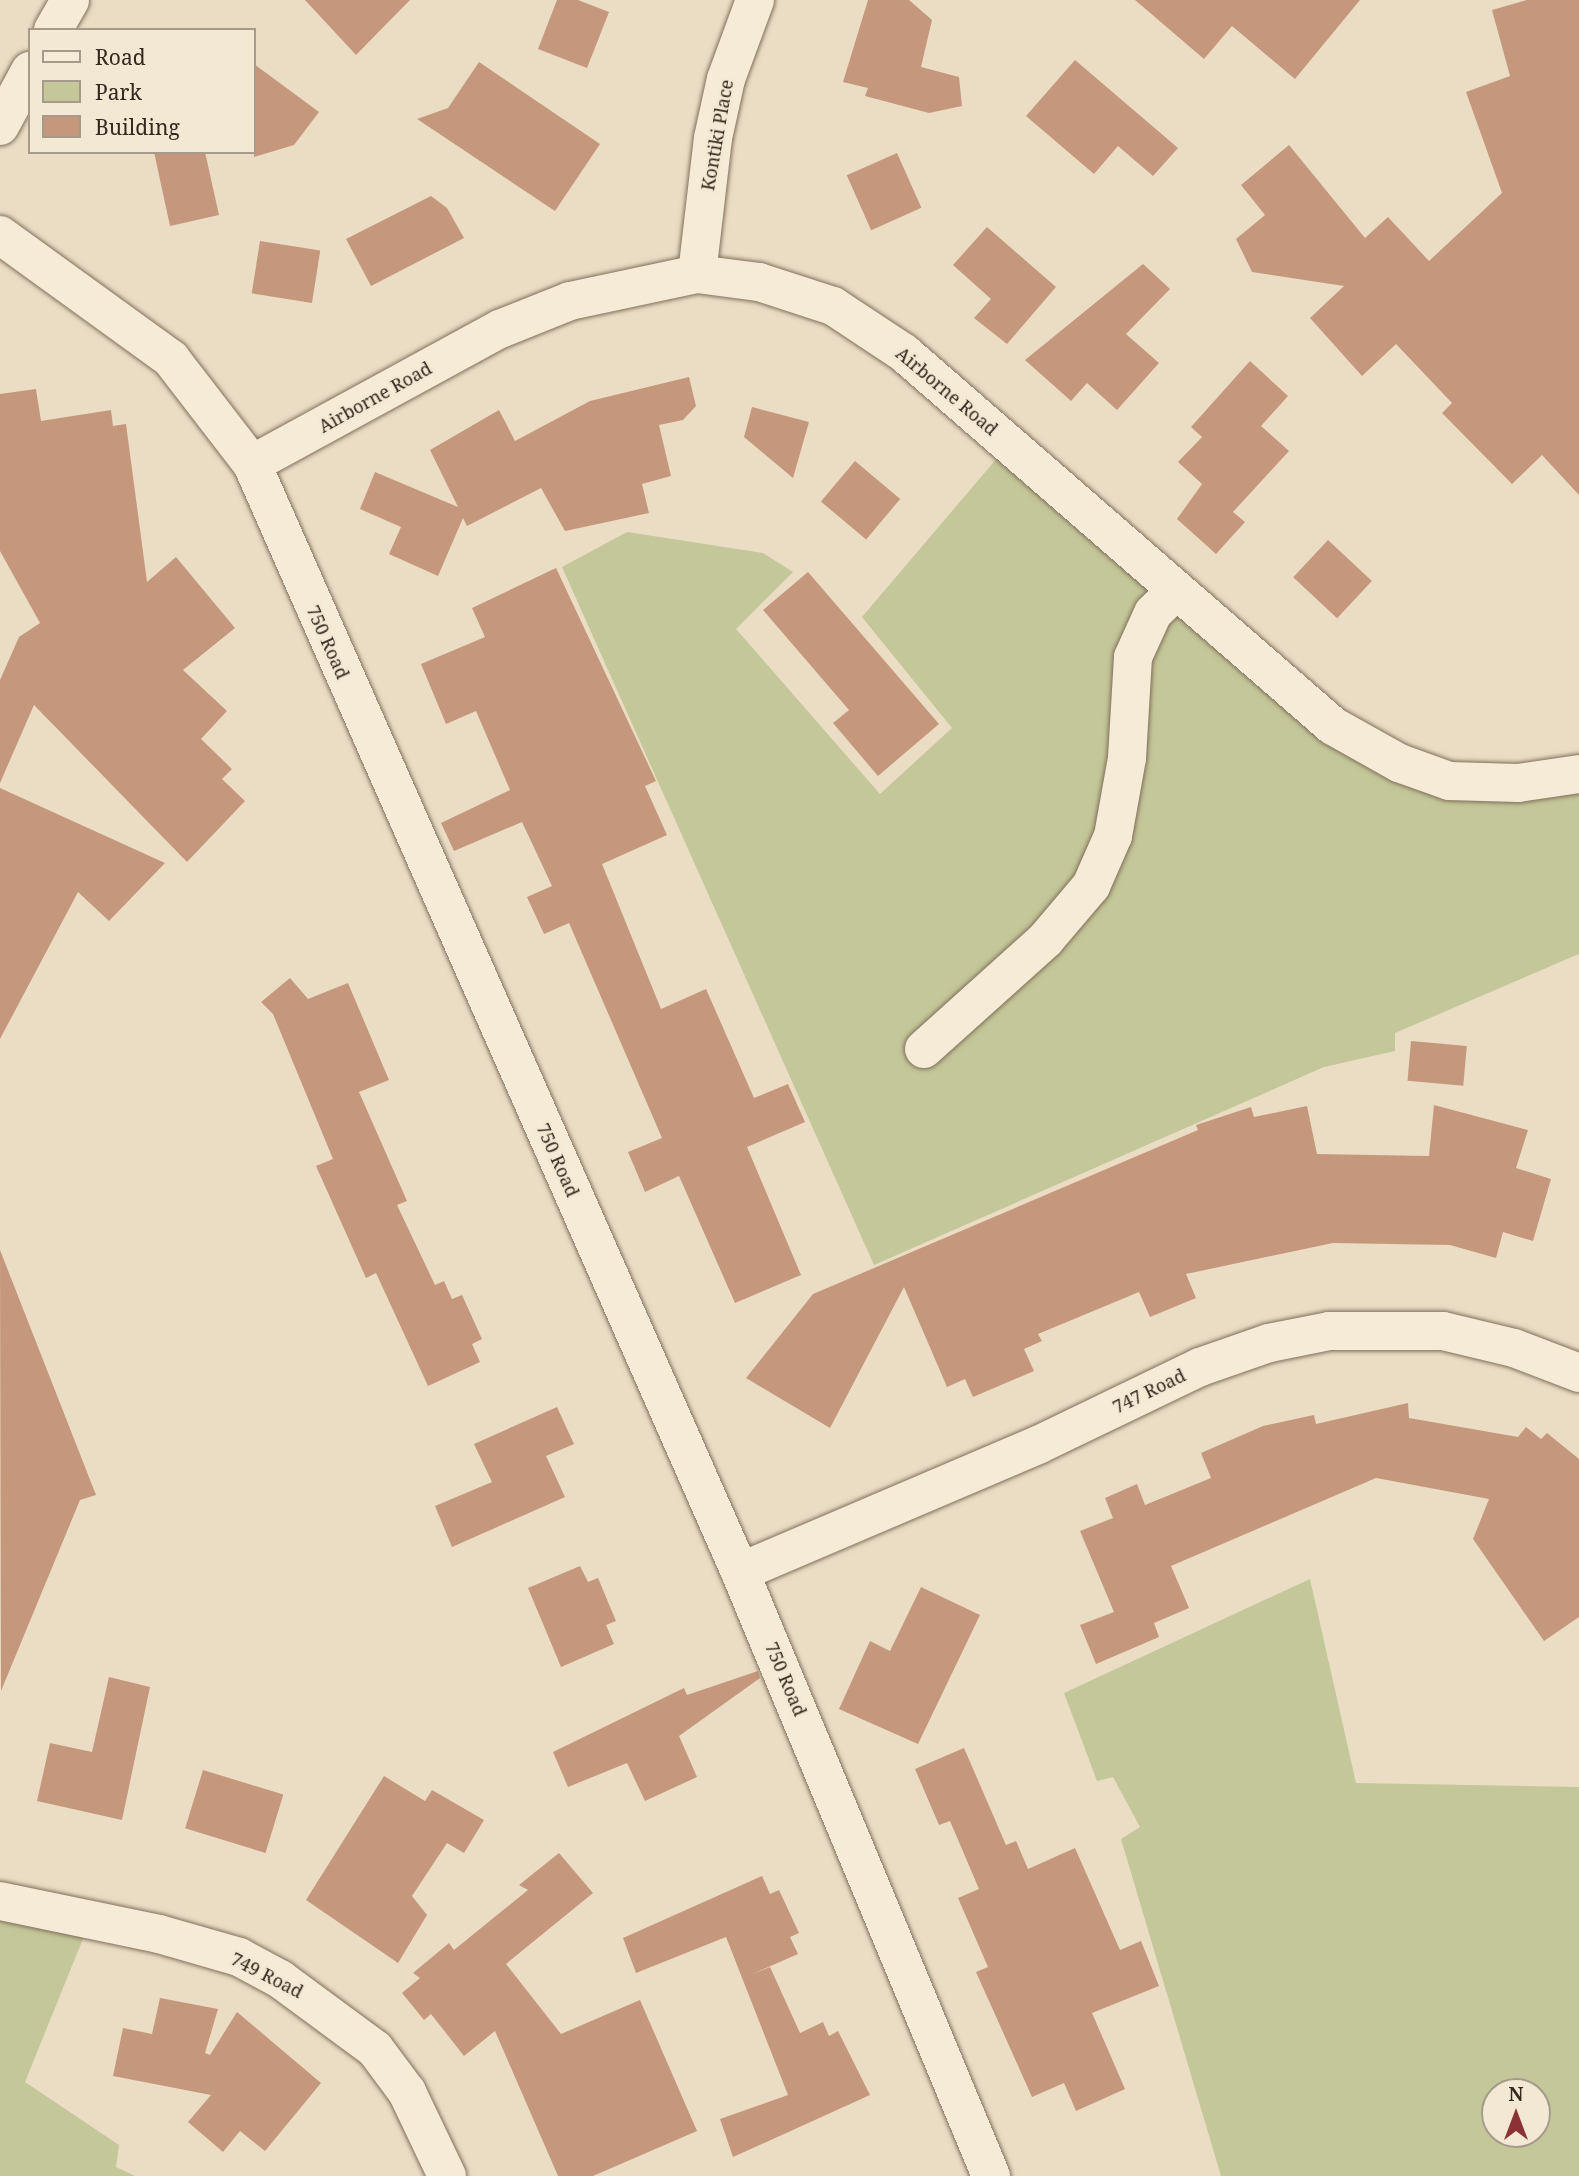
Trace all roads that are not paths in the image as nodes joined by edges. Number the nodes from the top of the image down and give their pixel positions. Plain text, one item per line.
1 (70, 0) edge
2 (755, 0) edge
3 (54, 28) edge
4 (28, 75) edge
5 (0, 126) edge
6 (0, 234) edge
7 (697, 274) junction
8 (252, 464) junction
9 (1176, 591) junction
10 (1579, 774) edge
11 (924, 1049) dead end
12 (1579, 1373) edge
13 (740, 1572) junction
14 (0, 1901) edge
15 (447, 2176) edge
16 (991, 2176) edge

1 - 3 street
2 - 7 street, Kontiki Place
4 - 5 street
6 - 8 street, 750 Road
7 - 8 street, Airborne Road
7 - 9 street, Airborne Road
8 - 13 street, 750 Road
9 - 10 street, Airborne Road
9 - 11 street
12 - 13 street, 747 Road
13 - 16 street, 750 Road
14 - 15 street, 749 Road

